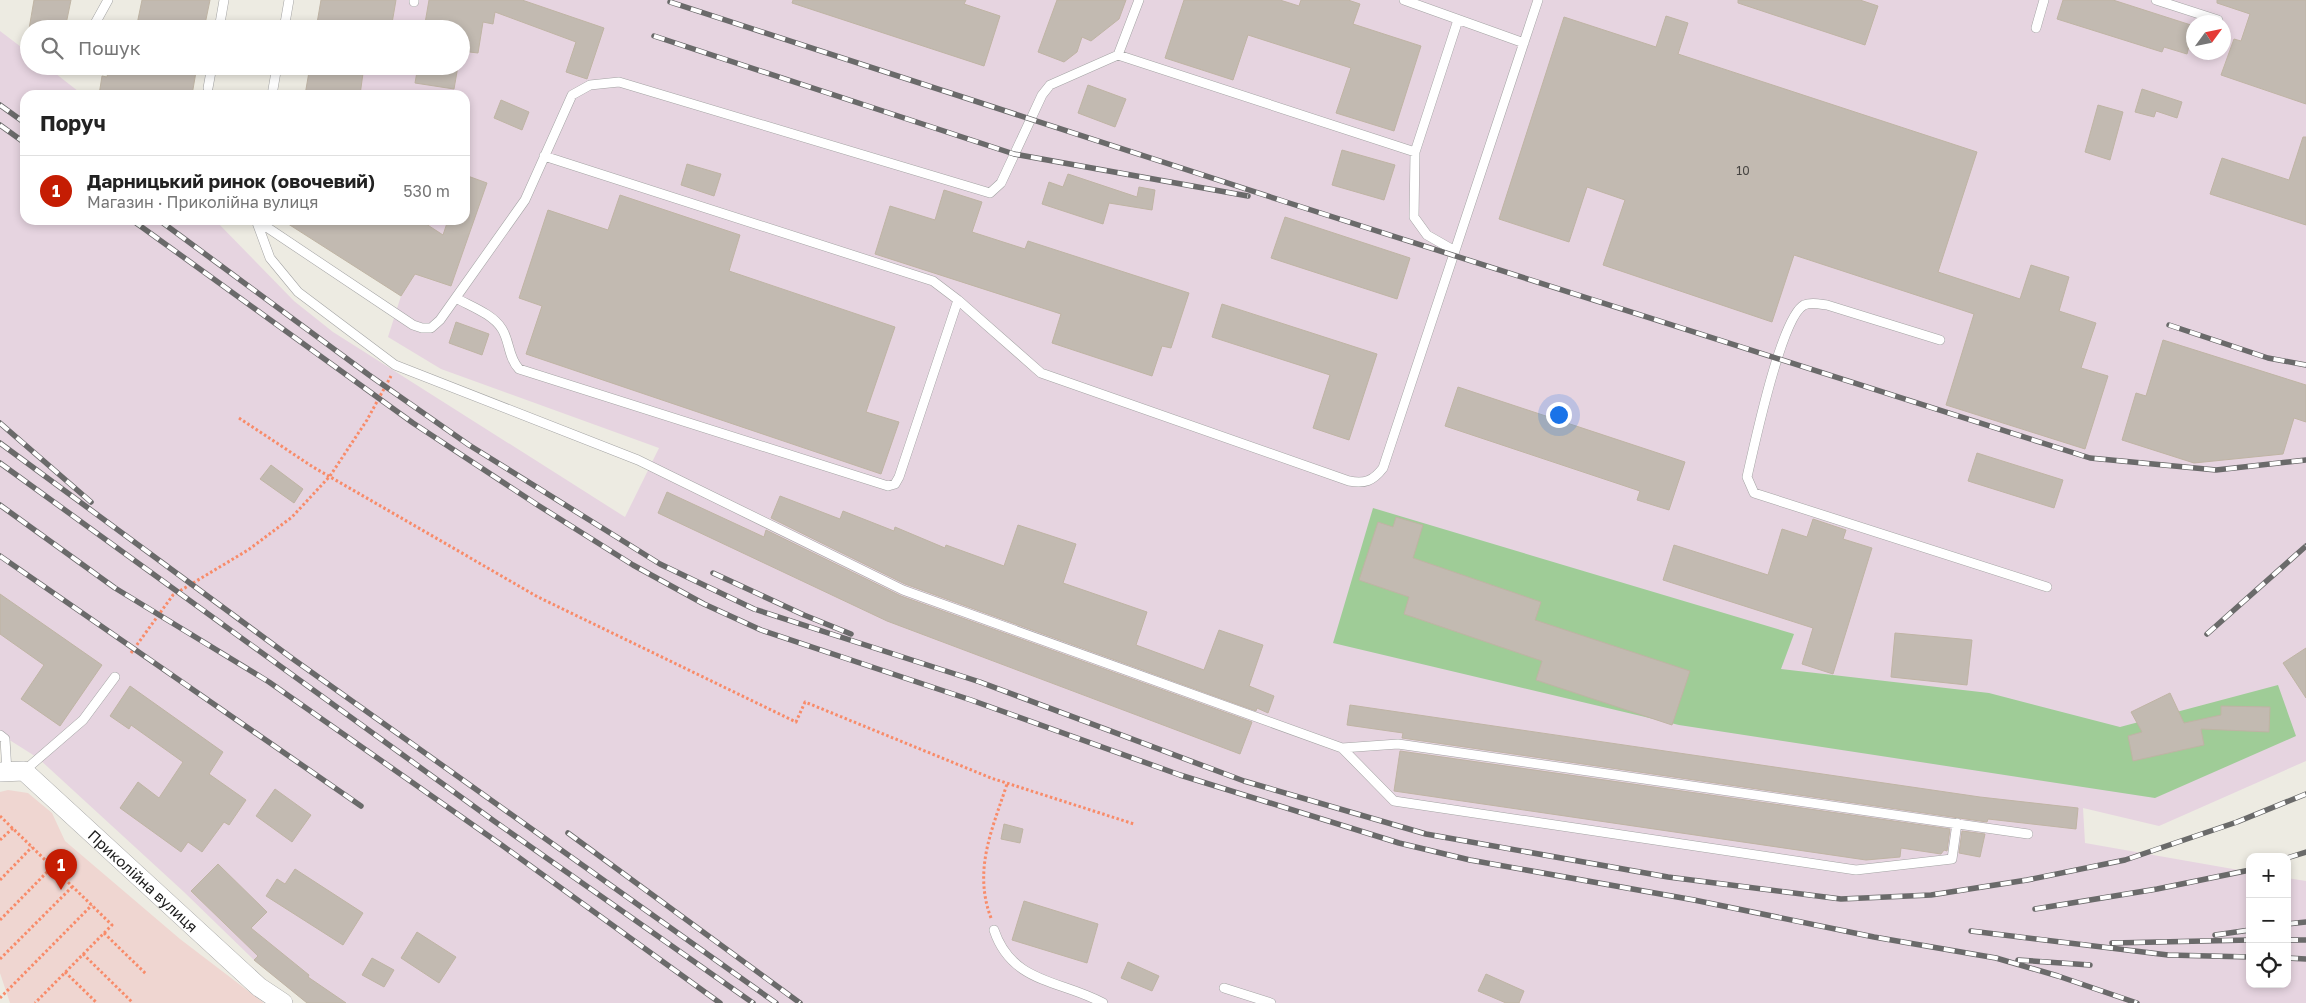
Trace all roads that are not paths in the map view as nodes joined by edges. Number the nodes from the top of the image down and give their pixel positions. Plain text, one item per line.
1 (108, 0) edge
2 (224, 0) edge
3 (289, 0) edge
4 (1138, 0) edge
5 (1404, 0) edge
6 (1538, 0) edge
7 (2044, 0) edge
8 (2156, 0) edge
9 (2202, 15) edge
10 (97, 20) edge
11 (221, 20) edge
12 (286, 20) edge
13 (1458, 20) junction
14 (2036, 28) dead end
15 (1524, 43) junction
16 (1118, 55) junction
17 (210, 75) edge
18 (275, 75) edge
19 (208, 88) dead end
20 (273, 90) edge
21 (1415, 152) junction
22 (544, 156) junction
23 (258, 225) edge
24 (264, 225) edge
25 (1455, 251) junction
26 (456, 298) junction
27 (958, 300) junction
28 (1940, 340) dead end
29 (2047, 586) dead end
30 (115, 677) dead end
31 (0, 735) edge
32 (1342, 748) junction
33 (10, 771) edge
34 (1957, 824) junction
35 (2028, 834) dead end
36 (994, 930) road end
37 (1224, 988) dead end
38 (283, 1003) edge
39 (1103, 1003) edge
40 (1271, 1003) edge

1 - 10 lane
2 - 11 lane
3 - 12 lane
4 - 16 lane
5 - 13 lane
6 - 15 lane
7 - 14 lane
8 - 9 lane
13 - 15 lane
13 - 21 lane
15 - 25 lane
16 - 21 lane
16 - 22 lane
17 - 19 lane
18 - 20 lane
21 - 25 lane
22 - 26 lane
22 - 27 lane
23 - 32 lane
24 - 26 lane
25 - 27 lane
26 - 27 lane
28 - 29 lane
30 - 33 lane
31 - 33 lane
32 - 34 lane
32 - 34 lane
33 - 38 street, Приколійна вулиця
34 - 35 lane
36 - 39 lane
37 - 40 lane

